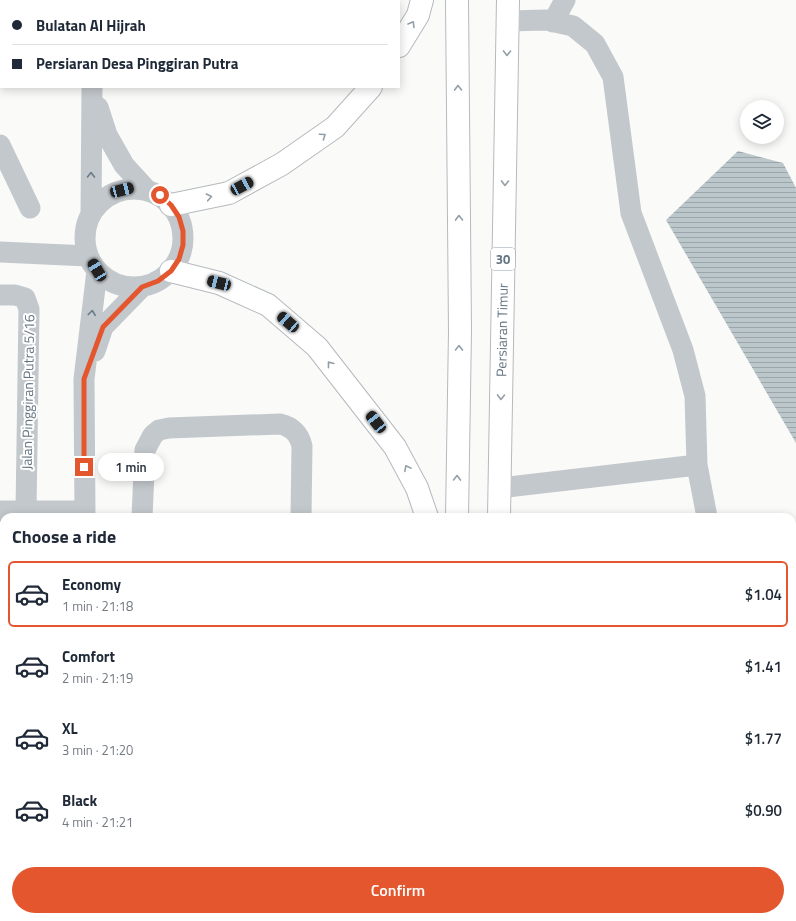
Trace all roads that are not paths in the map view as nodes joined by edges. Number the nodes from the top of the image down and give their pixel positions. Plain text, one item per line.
1 (422, 0) edge
2 (457, 0) edge
3 (565, 0) edge
4 (507, 10) edge
5 (553, 22) junction
6 (400, 44) edge
7 (370, 88) edge
8 (92, 89) edge
9 (0, 145) edge
10 (146, 189) junction
11 (171, 205) junction
12 (30, 208) dead end
13 (91, 214) junction
14 (0, 252) edge
15 (93, 263) junction
16 (171, 271) junction
17 (142, 287) junction
18 (0, 295) edge
19 (84, 379) junction
20 (697, 465) junction
21 (499, 488) junction
22 (26, 511) junction
23 (0, 512) edge
24 (65, 513) edge
25 (85, 513) edge
26 (142, 513) edge
27 (301, 513) edge
28 (426, 513) edge
29 (456, 513) edge
30 (499, 513) edge
31 (706, 513) edge

6 -> 1 main road
29 -> 2 main road
3 - 5 street
4 - 5 street
4 -> 21 main road, Persiaran Timur / 30
5 - 20 street
11 -> 7 main road
8 - 10 street
13 -> 8 street
9 - 12 street
10 - 11 street
10 - 13 street
11 - 16 street
13 - 15 street
14 - 15 street
15 - 17 street
19 -> 15 street
16 - 17 street
28 -> 16 main road
17 - 19 street
18 - 22 street, Jalan Pinggiran Putra 5/16
19 - 25 street
20 - 21 street
20 - 31 street
21 - 30 main road, Persiaran Timur / 30
22 - 23 street
22 - 24 street
26 - 27 street

